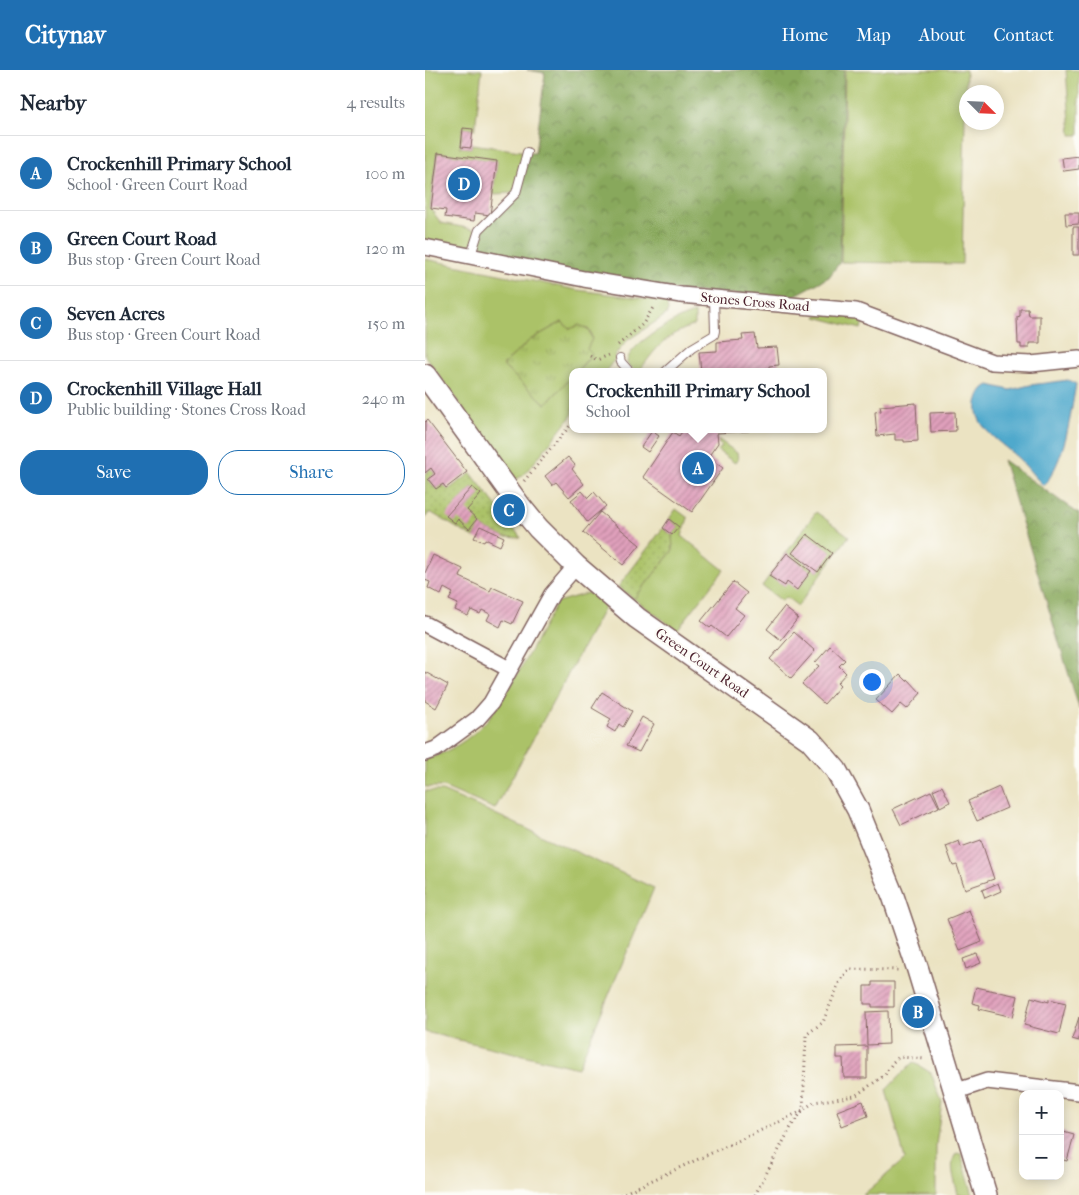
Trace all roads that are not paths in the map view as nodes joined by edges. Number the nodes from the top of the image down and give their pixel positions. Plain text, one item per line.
1 (527, 152) dead end
2 (425, 246) edge
3 (471, 255) junction
4 (714, 299) junction
5 (621, 358) dead end
6 (1079, 359) edge
7 (626, 368) edge
8 (670, 368) edge
9 (425, 375) edge
10 (576, 566) junction
11 (425, 624) edge
12 (509, 669) junction
13 (425, 753) edge
14 (954, 1092) junction
15 (1079, 1092) edge
16 (986, 1195) edge

1 - 3 lane
2 - 3 street, Stones Cross Road
3 - 4 street, Stones Cross Road
4 - 6 street, Stones Cross Road
4 - 8 lane
5 - 7 lane
9 - 10 main road, Green Court Road
10 - 12 street
10 - 14 main road, Green Court Road
11 - 12 street
12 - 13 street
14 - 15 street
14 - 16 main road, Green Court Road

